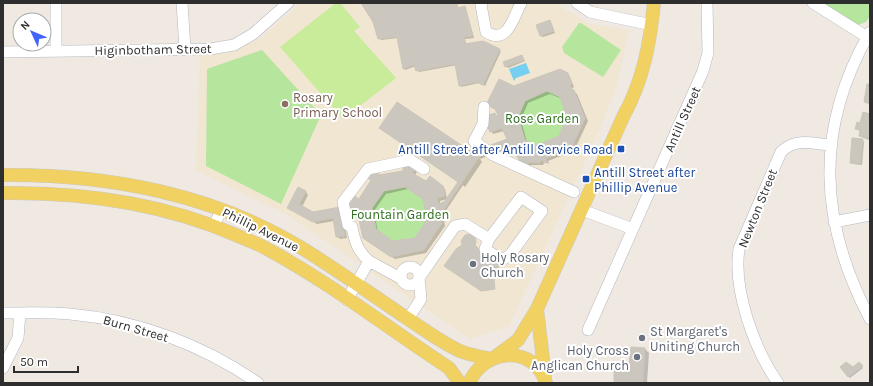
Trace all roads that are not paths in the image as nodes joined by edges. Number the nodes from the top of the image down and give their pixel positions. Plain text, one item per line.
1 (56, 3) edge
2 (182, 3) edge
3 (288, 3) edge
4 (482, 3) edge
5 (521, 3) edge
6 (577, 3) edge
7 (646, 3) edge
8 (654, 3) edge
9 (707, 3) edge
10 (813, 3) edge
11 (648, 25) junction
12 (868, 35) edge
13 (184, 49) junction
14 (3, 52) edge
15 (56, 52) junction
16 (484, 107) dead end
17 (831, 146) junction
18 (424, 170) dead end
19 (3, 175) edge
20 (574, 192) dead end
21 (3, 193) edge
22 (221, 210) junction
23 (582, 210) junction
24 (870, 215) edge
25 (834, 222) junction
26 (214, 226) junction
27 (633, 229) junction
28 (489, 239) junction
29 (369, 261) junction
30 (419, 278) junction
31 (356, 284) junction
32 (347, 300) junction
33 (537, 309) junction
34 (3, 313) edge
35 (20, 313) junction
36 (408, 318) junction
37 (870, 319) edge
38 (588, 330) dead end
39 (494, 358) junction
40 (3, 368) edge
41 (546, 381) edge
42 (258, 383) edge
43 (460, 383) edge
44 (469, 383) edge
45 (778, 383) edge

1 - 15 street
2 - 13 street
3 - 13 street, Higinbotham Street
4 - 5 street
6 - 11 street
7 - 11 main road
8 - 11 main road
9 - 27 street, Antill Street
10 - 12 street
11 - 23 main road
12 - 17 street
13 - 15 street, Higinbotham Street
14 - 15 street, Higinbotham Street
16 - 20 street
17 - 25 street
17 - 45 street, Newton Street
18 - 29 street
19 - 22 main road, Phillip Avenue
21 - 26 main road, Phillip Avenue
22 - 26 street
22 - 31 main road, Phillip Avenue
23 - 27 street
23 - 33 main road
24 - 25 street
25 - 37 street
26 - 32 main road, Phillip Avenue
27 - 38 street, Antill Street
28 - 28 street
28 - 30 street
29 - 30 street
29 - 31 street
30 - 36 street
31 - 32 street
31 - 36 main road, Phillip Avenue
32 - 43 main road, Phillip Avenue
33 - 39 main road
33 - 41 main road
34 - 35 street, Burn Street
35 - 40 street
35 - 42 street, Burn Street
36 - 39 main road, Phillip Avenue
39 - 41 main road, Phillip Avenue
39 - 44 main road

